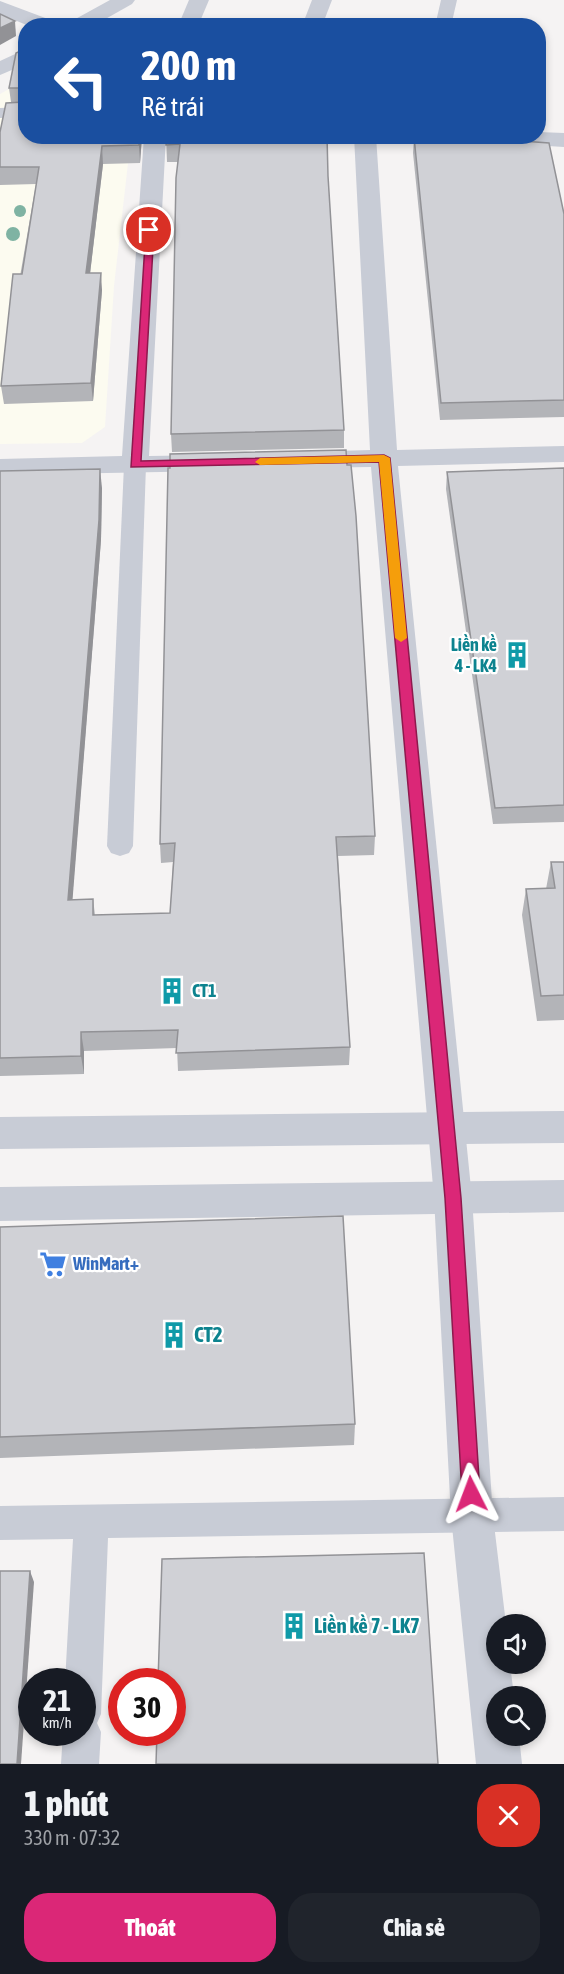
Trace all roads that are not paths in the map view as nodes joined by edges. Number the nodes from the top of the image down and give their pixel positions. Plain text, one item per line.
1 (125, 0) edge
2 (199, 0) edge
3 (322, 0) edge
4 (449, 0) edge
5 (0, 7) edge
6 (29, 18) edge
7 (92, 18) edge
8 (191, 18) edge
9 (315, 18) edge
10 (445, 18) edge
11 (18, 59) edge
12 (0, 69) edge
13 (18, 112) edge
14 (0, 113) edge
15 (546, 139) edge
16 (564, 140) edge
17 (155, 144) edge
18 (365, 144) edge
19 (564, 454) edge
20 (384, 458) junction
21 (278, 461) edge
22 (242, 462) edge
23 (135, 465) junction
24 (0, 467) edge
25 (120, 846) dead end
26 (564, 1126) edge
27 (446, 1129) junction
28 (0, 1133) edge
29 (564, 1196) edge
30 (453, 1198) junction
31 (0, 1204) edge
32 (564, 1514) edge
33 (472, 1516) junction
34 (91, 1522) junction
35 (0, 1523) edge
36 (84, 1668) edge
37 (81, 1746) edge
38 (80, 1764) edge
39 (499, 1764) edge

1 - 7 street
2 - 8 street
3 - 9 street
4 - 10 lane
5 - 6 street
11 - 12 street
13 - 14 lane
15 - 16 street
17 - 23 street
18 - 20 street
19 - 20 street
20 - 21 street
20 - 27 street
22 - 23 street
23 - 24 street
23 - 25 lane
26 - 27 street
27 - 28 street
27 - 30 street
29 - 30 street
30 - 31 street
30 - 33 street
32 - 33 lane
33 - 34 lane
33 - 39 street
34 - 35 lane
34 - 36 lane
37 - 38 lane

